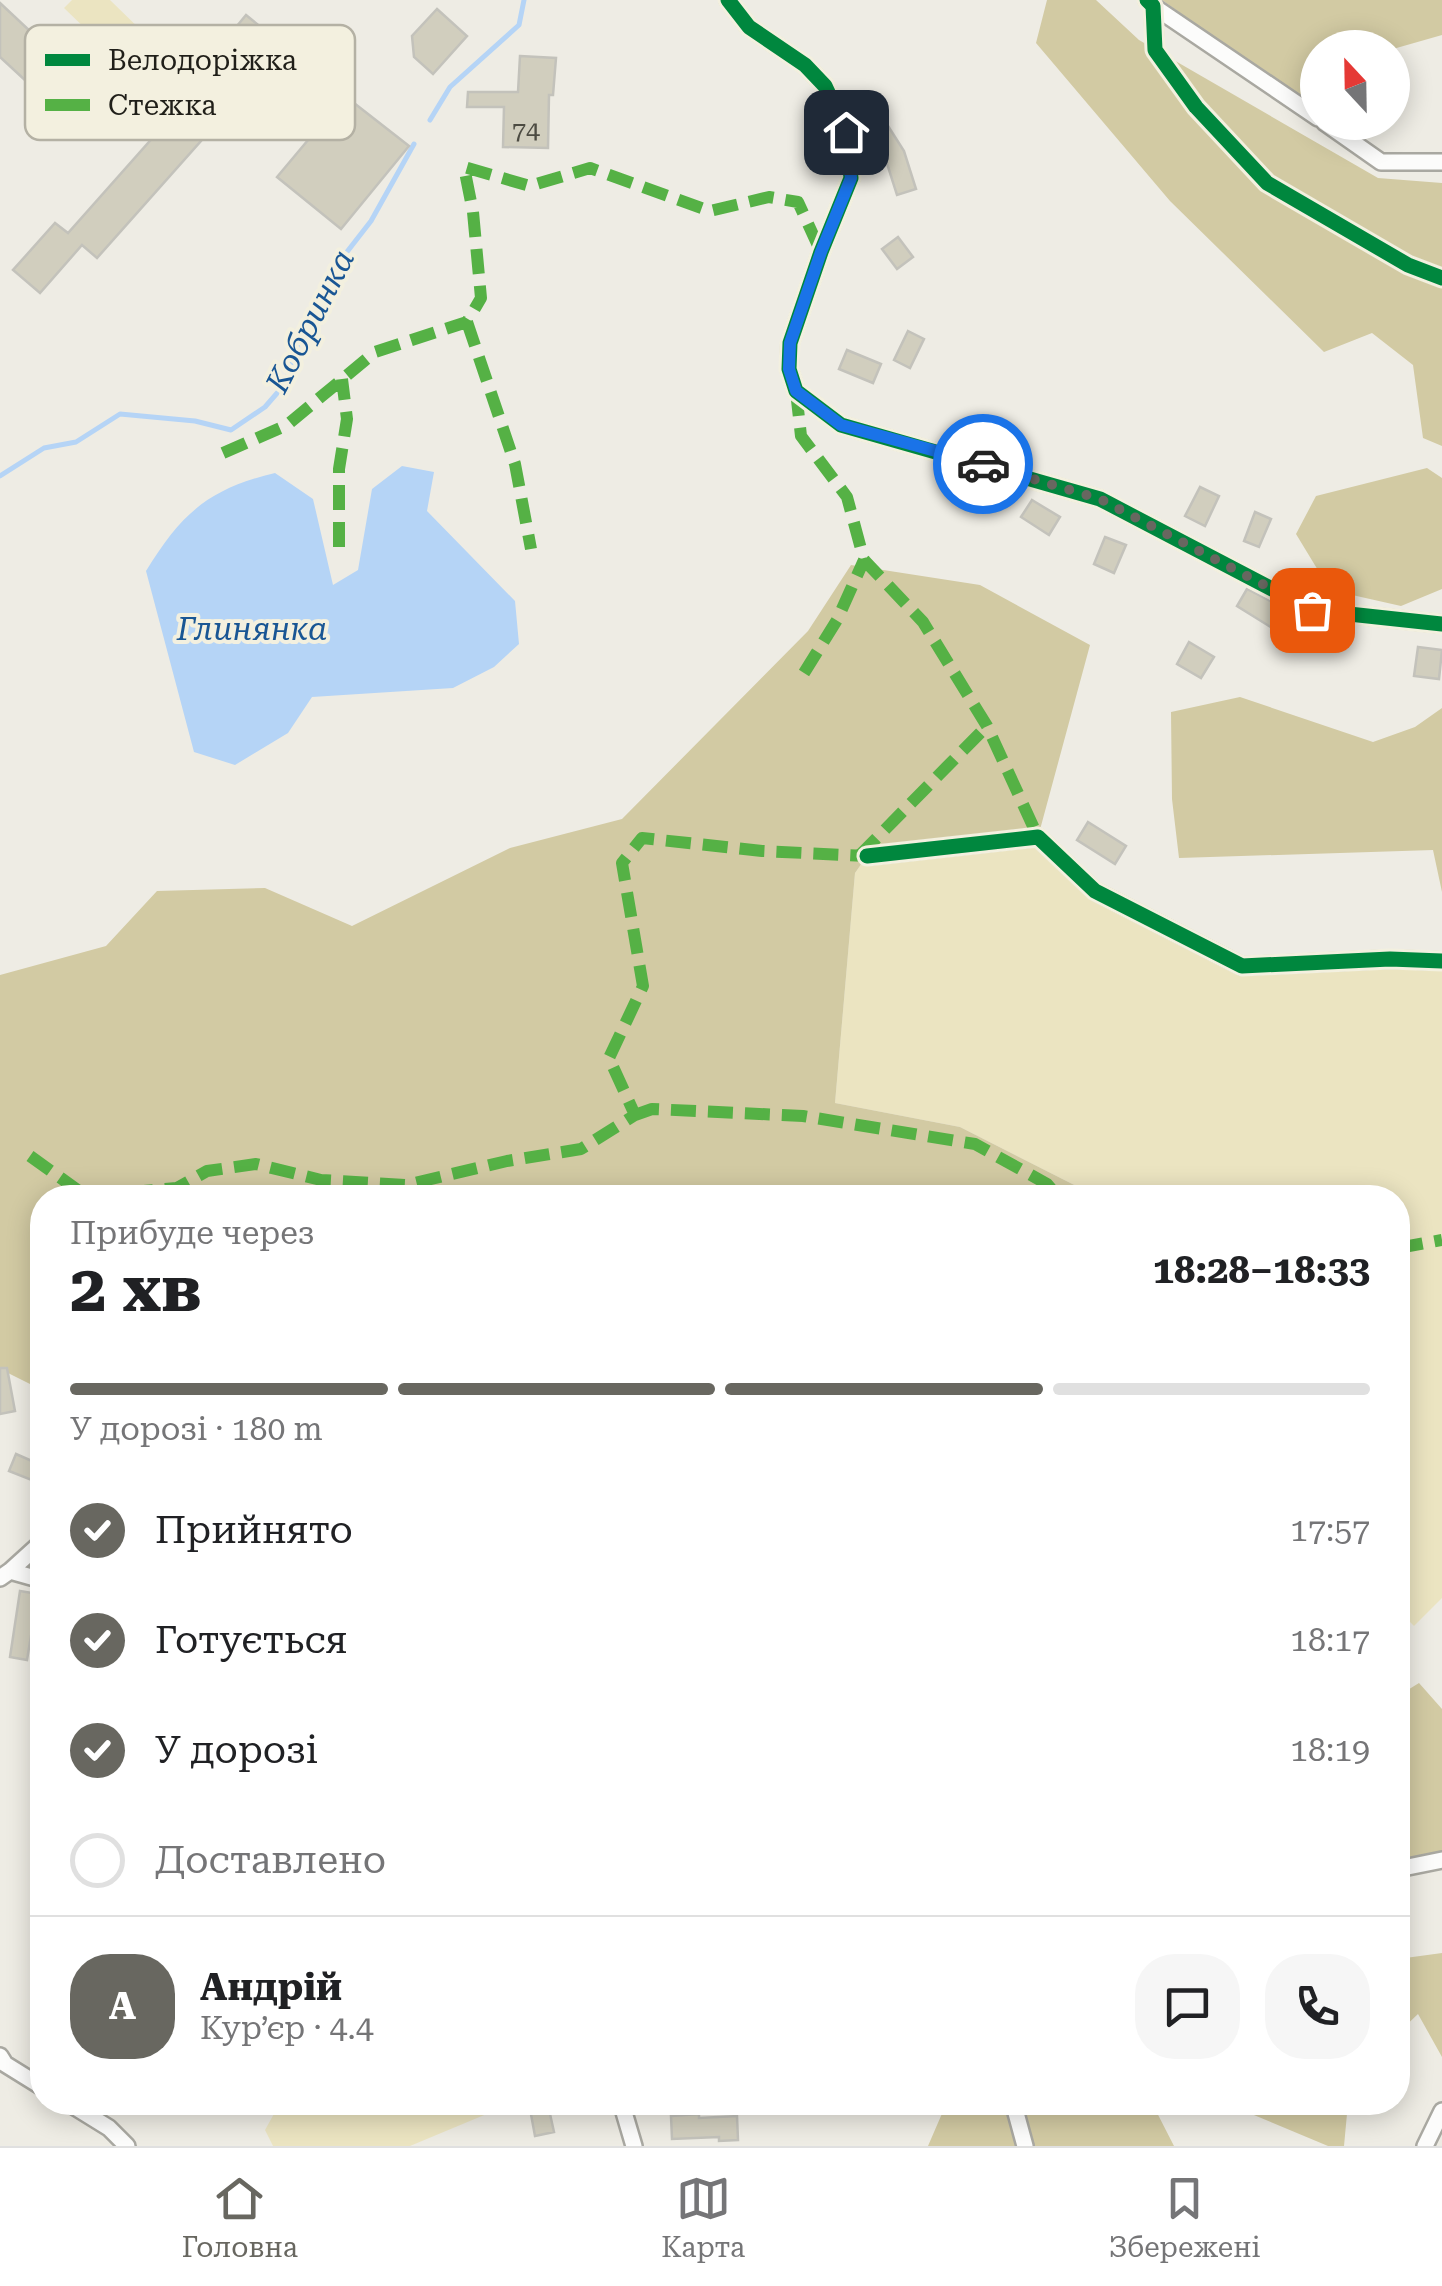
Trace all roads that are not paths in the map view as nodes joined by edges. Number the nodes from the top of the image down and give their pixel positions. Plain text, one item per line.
1 (728, 0) edge
2 (1150, 3) edge
3 (1300, 106) edge
4 (1349, 140) edge
5 (1442, 162) edge
6 (1442, 278) edge
7 (1442, 624) edge
8 (867, 856) dead end
9 (1442, 961) edge
10 (30, 1552) edge
11 (5, 1574) edge
12 (30, 1578) edge
13 (1442, 1860) edge
14 (1410, 1867) edge
15 (0, 2056) edge
16 (30, 2079) edge
17 (1442, 2112) edge
18 (88, 2115) edge
19 (624, 2115) edge
20 (1017, 2115) edge
21 (127, 2146) edge
22 (634, 2146) edge
23 (1025, 2146) edge
24 (1425, 2146) edge

1 - 7 street
2 - 3 street
2 - 6 street
4 - 5 street
8 - 9 street
10 - 11 street
11 - 12 street
13 - 14 street
15 - 16 street
17 - 24 street
18 - 21 street
19 - 22 street
20 - 23 street

